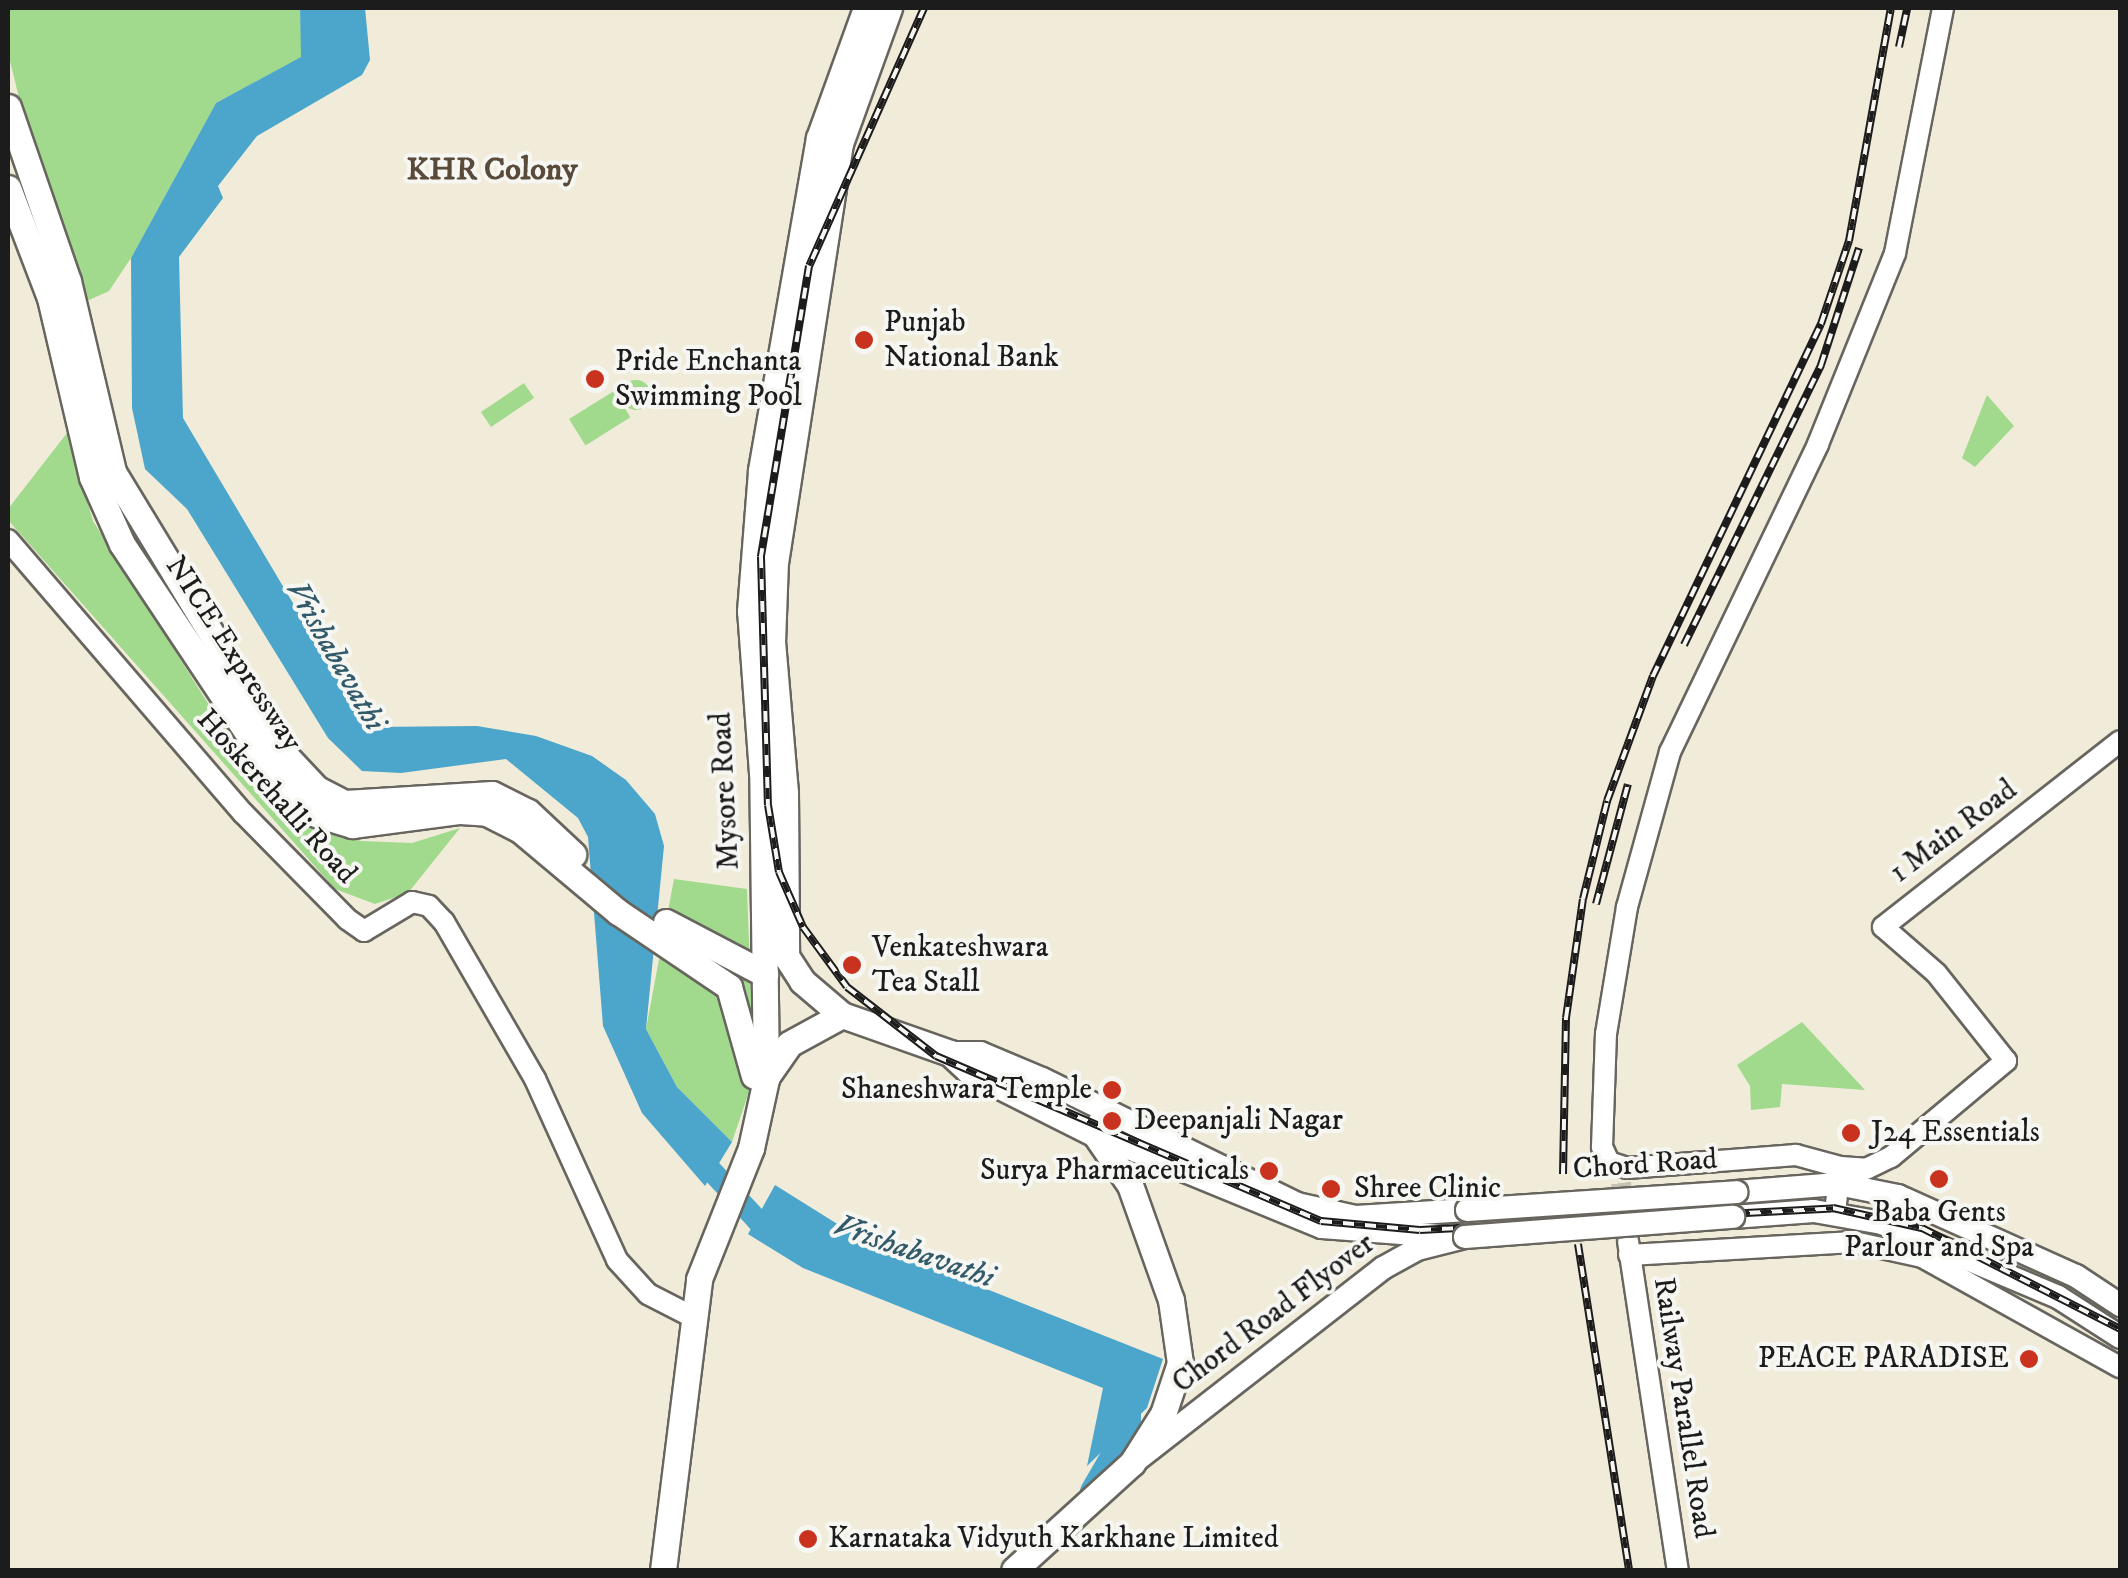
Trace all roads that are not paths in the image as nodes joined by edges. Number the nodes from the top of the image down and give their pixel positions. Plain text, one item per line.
1 (866, 8) edge
2 (890, 8) edge
3 (1943, 8) edge
4 (8, 107) edge
5 (8, 188) edge
6 (8, 540) edge
7 (2120, 741) edge
8 (582, 874) junction
9 (653, 923) junction
10 (766, 974) junction
11 (842, 1015) junction
12 (950, 1054) junction
13 (764, 1086) junction
14 (1106, 1110) junction
15 (1095, 1134) junction
16 (1839, 1176) junction
17 (1231, 1181) junction
18 (1835, 1213) junction
19 (1453, 1239) junction
20 (2120, 1305) edge
21 (693, 1317) junction
22 (2120, 1337) edge
23 (2120, 1367) edge
24 (1132, 1463) junction
25 (663, 1570) edge
26 (1014, 1570) edge
27 (1678, 1570) edge

1 - 10 highway, Mysore Road
2 - 11 highway, Mysore Road
3 - 16 street
4 - 8 highway, NICE Expressway
5 - 8 highway, NICE Expressway
6 - 21 street, Hoskerehalli Road
7 - 16 street, 1 Main Road
8 - 9 highway, NICE Expressway
9 - 10 highway, NICE Expressway
9 - 13 highway, NICE Expressway
10 - 13 highway, Mysore Road
11 - 12 highway
11 - 13 highway
12 - 14 main road, Chord Road
12 - 15 highway
13 - 21 highway, Mysore Road
14 - 15 highway
14 - 17 main road, Chord Road
15 - 17 main road
15 - 24 highway, Chord Road Flyover
16 - 17 main road, Chord Road, bridge
16 - 18 street
16 - 20 main road, Chord Road
17 - 19 main road
18 - 19 main road, Chord Road, bridge
18 - 22 main road, Chord Road
19 - 24 main road, Chord Road Flyover
21 - 25 highway, Mysore Road
23 - 27 street, Railway Parallel Road
24 - 26 highway, Chord Road Flyover

